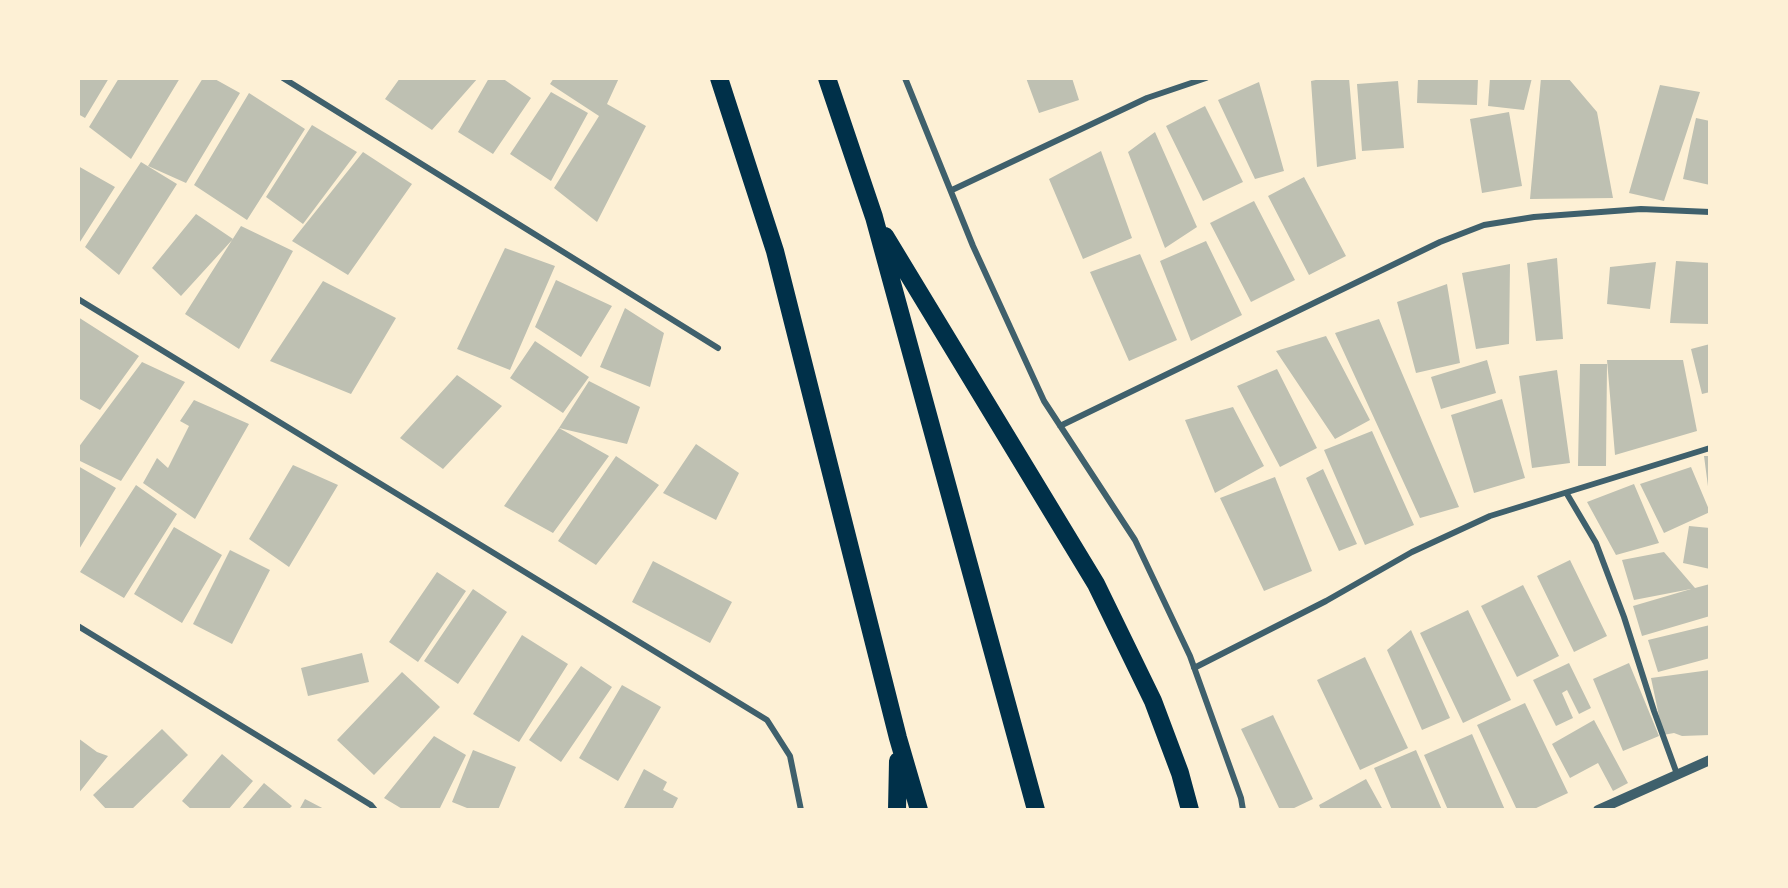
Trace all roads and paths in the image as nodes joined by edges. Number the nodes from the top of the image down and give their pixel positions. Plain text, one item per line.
1 (283, 78) edge
2 (719, 78) edge
3 (827, 78) edge
4 (905, 78) edge
5 (1206, 78) edge
6 (951, 190) junction
7 (1710, 212) edge
8 (874, 217) junction
9 (78, 299) edge
10 (718, 348) dead end
11 (1060, 426) junction
12 (1710, 448) edge
13 (1567, 494) junction
14 (78, 626) edge
15 (1194, 668) junction
16 (898, 738) junction
17 (1710, 760) edge
18 (1677, 774) junction
19 (375, 810) edge
20 (801, 810) edge
21 (897, 810) edge
22 (919, 810) edge
23 (1036, 810) edge
24 (1190, 810) edge
25 (1243, 810) edge
26 (1598, 810) edge

1 - 10 street
2 - 16 highway
3 - 8 highway
4 - 6 street
5 - 6 street
6 - 11 street
7 - 11 street
8 - 23 highway
8 - 24 highway
9 - 20 street
11 - 15 street
12 - 13 street
13 - 15 street
13 - 18 street
14 - 19 street
15 - 25 street
16 - 21 highway
16 - 22 highway
17 - 18 street
18 - 26 street

